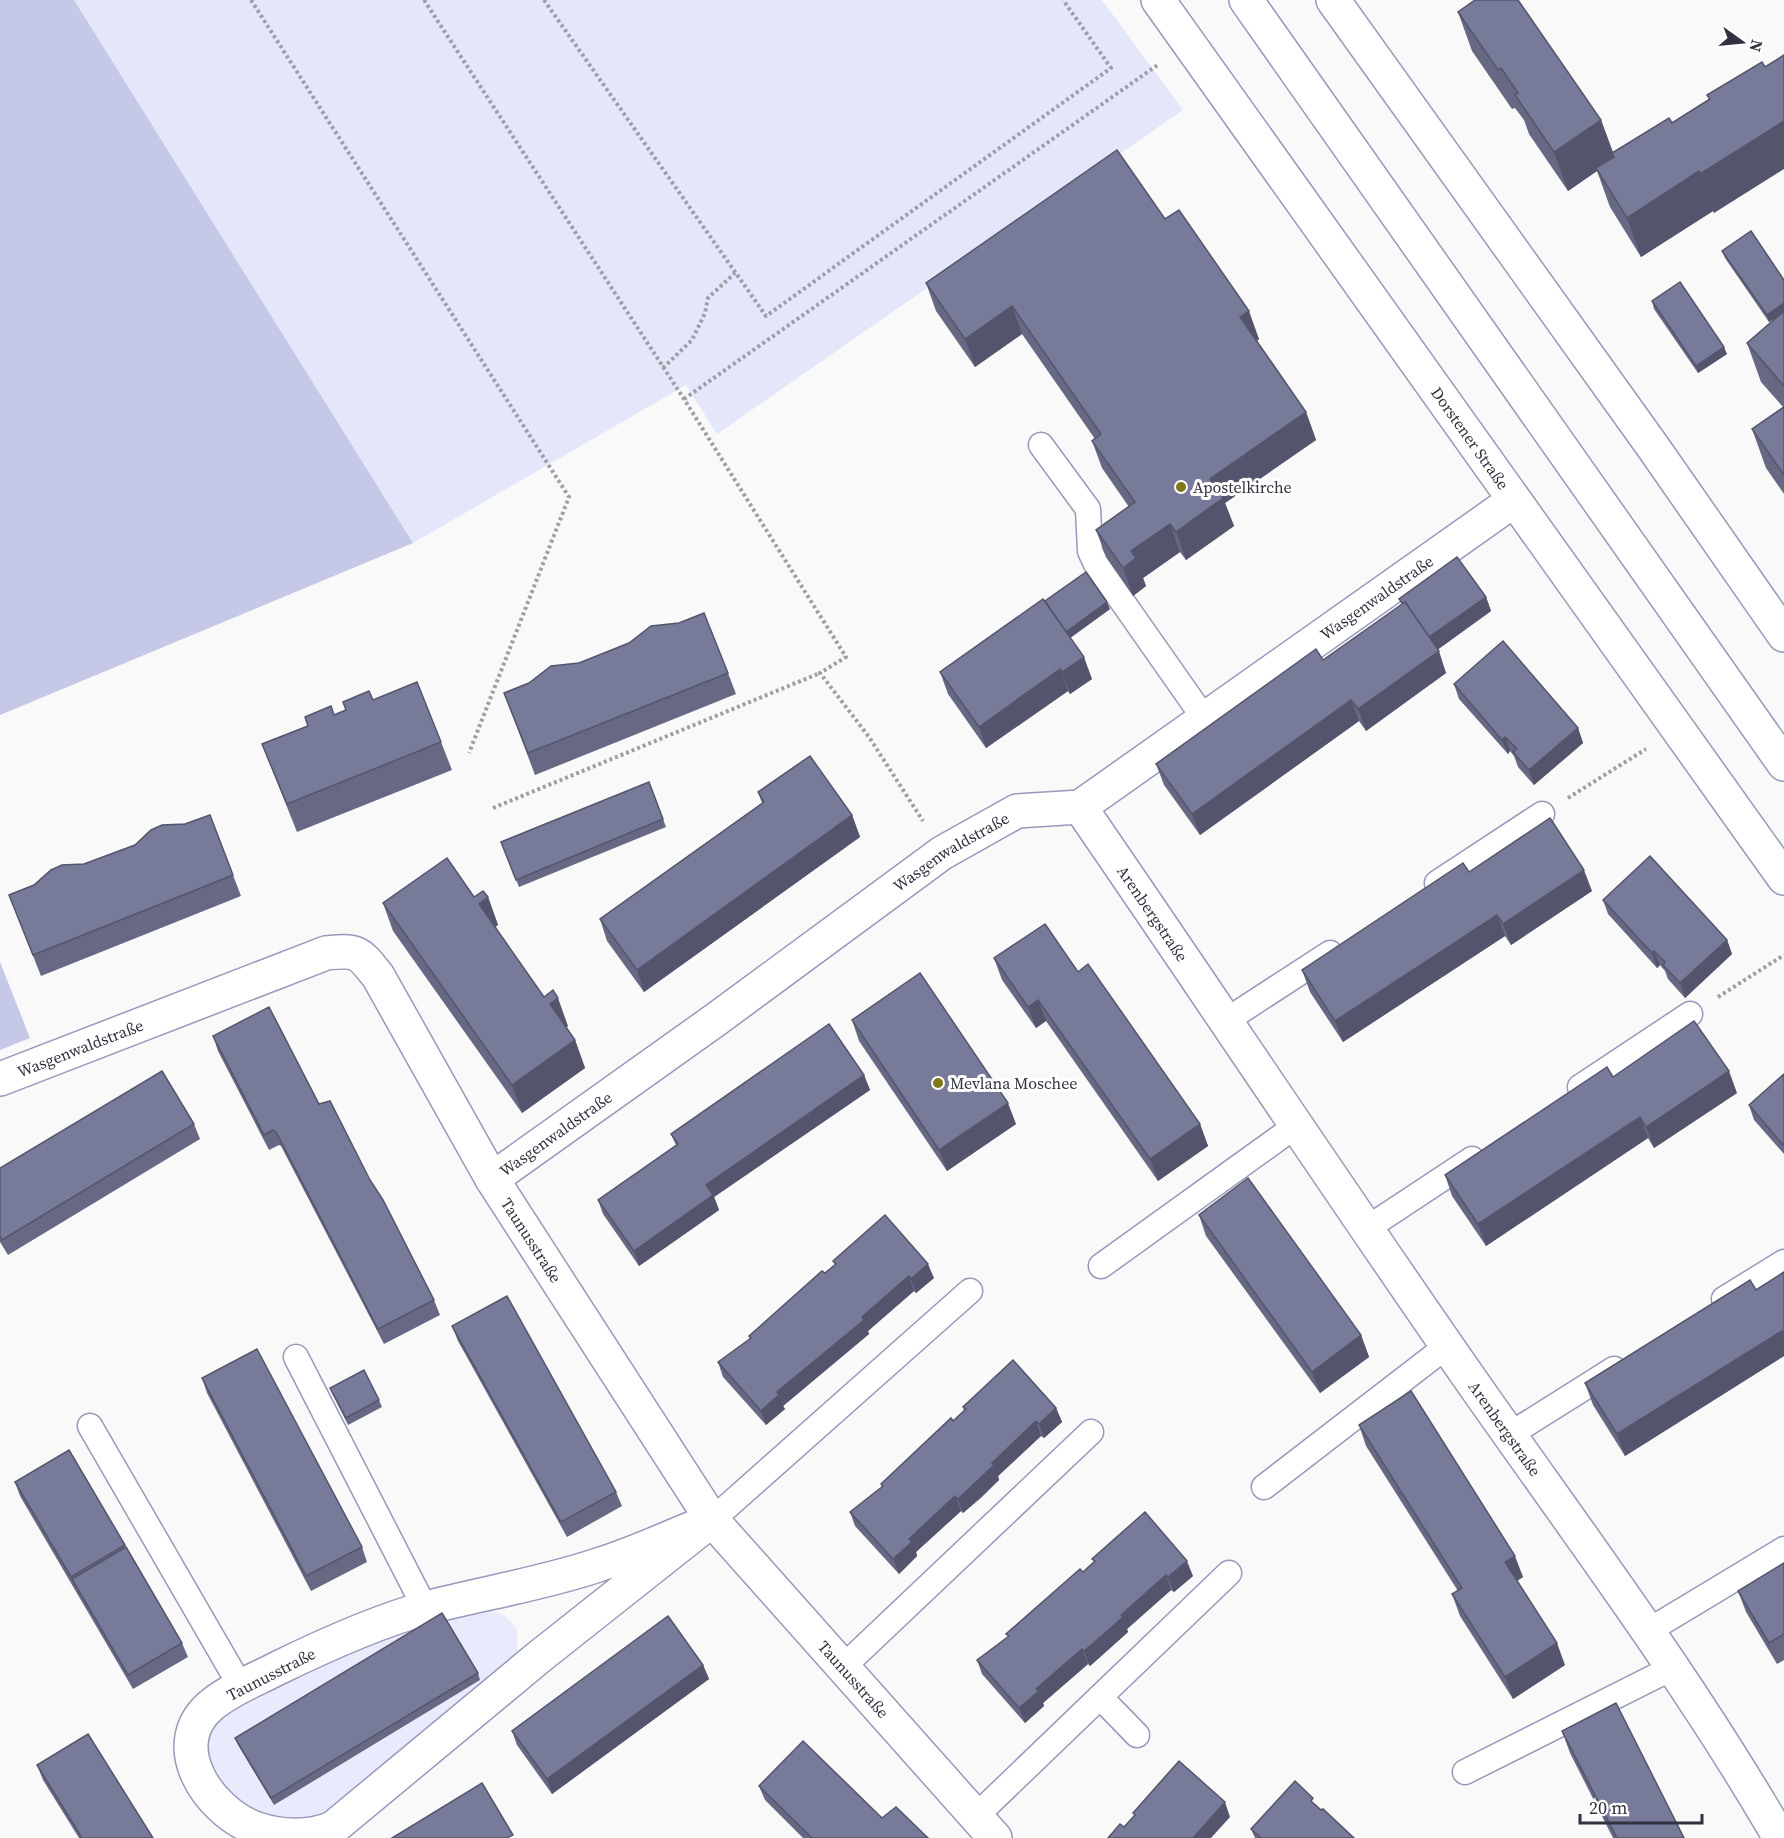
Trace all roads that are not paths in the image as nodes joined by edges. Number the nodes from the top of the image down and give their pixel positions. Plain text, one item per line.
1 (1158, 0) edge
2 (1245, 0) edge
3 (1333, 0) edge
4 (1041, 445) dead end
5 (1513, 501) junction
6 (1784, 635) edge
7 (1204, 718) junction
8 (1784, 764) edge
9 (1080, 807) junction
10 (1542, 814) road end
11 (1784, 878) edge
12 (1414, 898) edge
13 (1345, 943) edge
14 (326, 952) joint
15 (1689, 1014) road end
16 (1227, 1020) junction
17 (0, 1079) edge
18 (1562, 1099) edge
19 (1297, 1125) junction
20 (1494, 1145) edge
21 (492, 1179) junction
22 (1366, 1229) junction
23 (1784, 1262) edge
24 (1101, 1266) dead end
25 (970, 1291) dead end
26 (1706, 1311) edge
27 (1447, 1346) junction
28 (1637, 1355) edge
29 (296, 1357) dead end
30 (90, 1426) dead end
31 (1091, 1432) dead end
32 (1509, 1435) junction
33 (1264, 1487) dead end
34 (712, 1520) junction
35 (1784, 1549) edge
36 (1229, 1573) dead end
37 (425, 1608) junction
38 (1648, 1631) junction
39 (843, 1667) junction
40 (1672, 1668) junction
41 (241, 1687) junction
42 (1100, 1697) junction
43 (1137, 1735) dead end
44 (1465, 1772) dead end
45 (986, 1827) edge
46 (1780, 1838) edge

1 - 5 street, Dorstener Straße
2 - 8 street
3 - 6 street
4 - 7 lane
5 - 7 street, Wasgenwaldstraße
5 - 11 street, Dorstener Straße
7 - 9 street, Wasgenwaldstraße
9 - 16 street, Arenbergstraße
9 - 21 street, Wasgenwaldstraße
10 - 12 lane
13 - 16 lane
14 - 17 street, Wasgenwaldstraße
14 - 21 street, Taunusstraße
15 - 18 lane
16 - 19 street, Arenbergstraße
19 - 22 street, Arenbergstraße
19 - 24 lane
20 - 22 lane
21 - 34 street, Taunusstraße
22 - 27 street, Arenbergstraße
23 - 26 lane
25 - 34 lane
27 - 32 street, Arenbergstraße
27 - 33 lane
28 - 32 lane
29 - 37 lane
30 - 41 lane
31 - 39 lane
32 - 38 street, Arenbergstraße
34 - 37 street, Taunusstraße
34 - 39 street, Taunusstraße
34 - 41 street, Taunusstraße
35 - 38 lane
36 - 42 lane
37 - 41 street, Taunusstraße
38 - 40 street, Arenbergstraße
39 - 45 street, Taunusstraße
40 - 44 lane
40 - 46 street, Arenbergstraße
42 - 43 lane
42 - 45 lane

